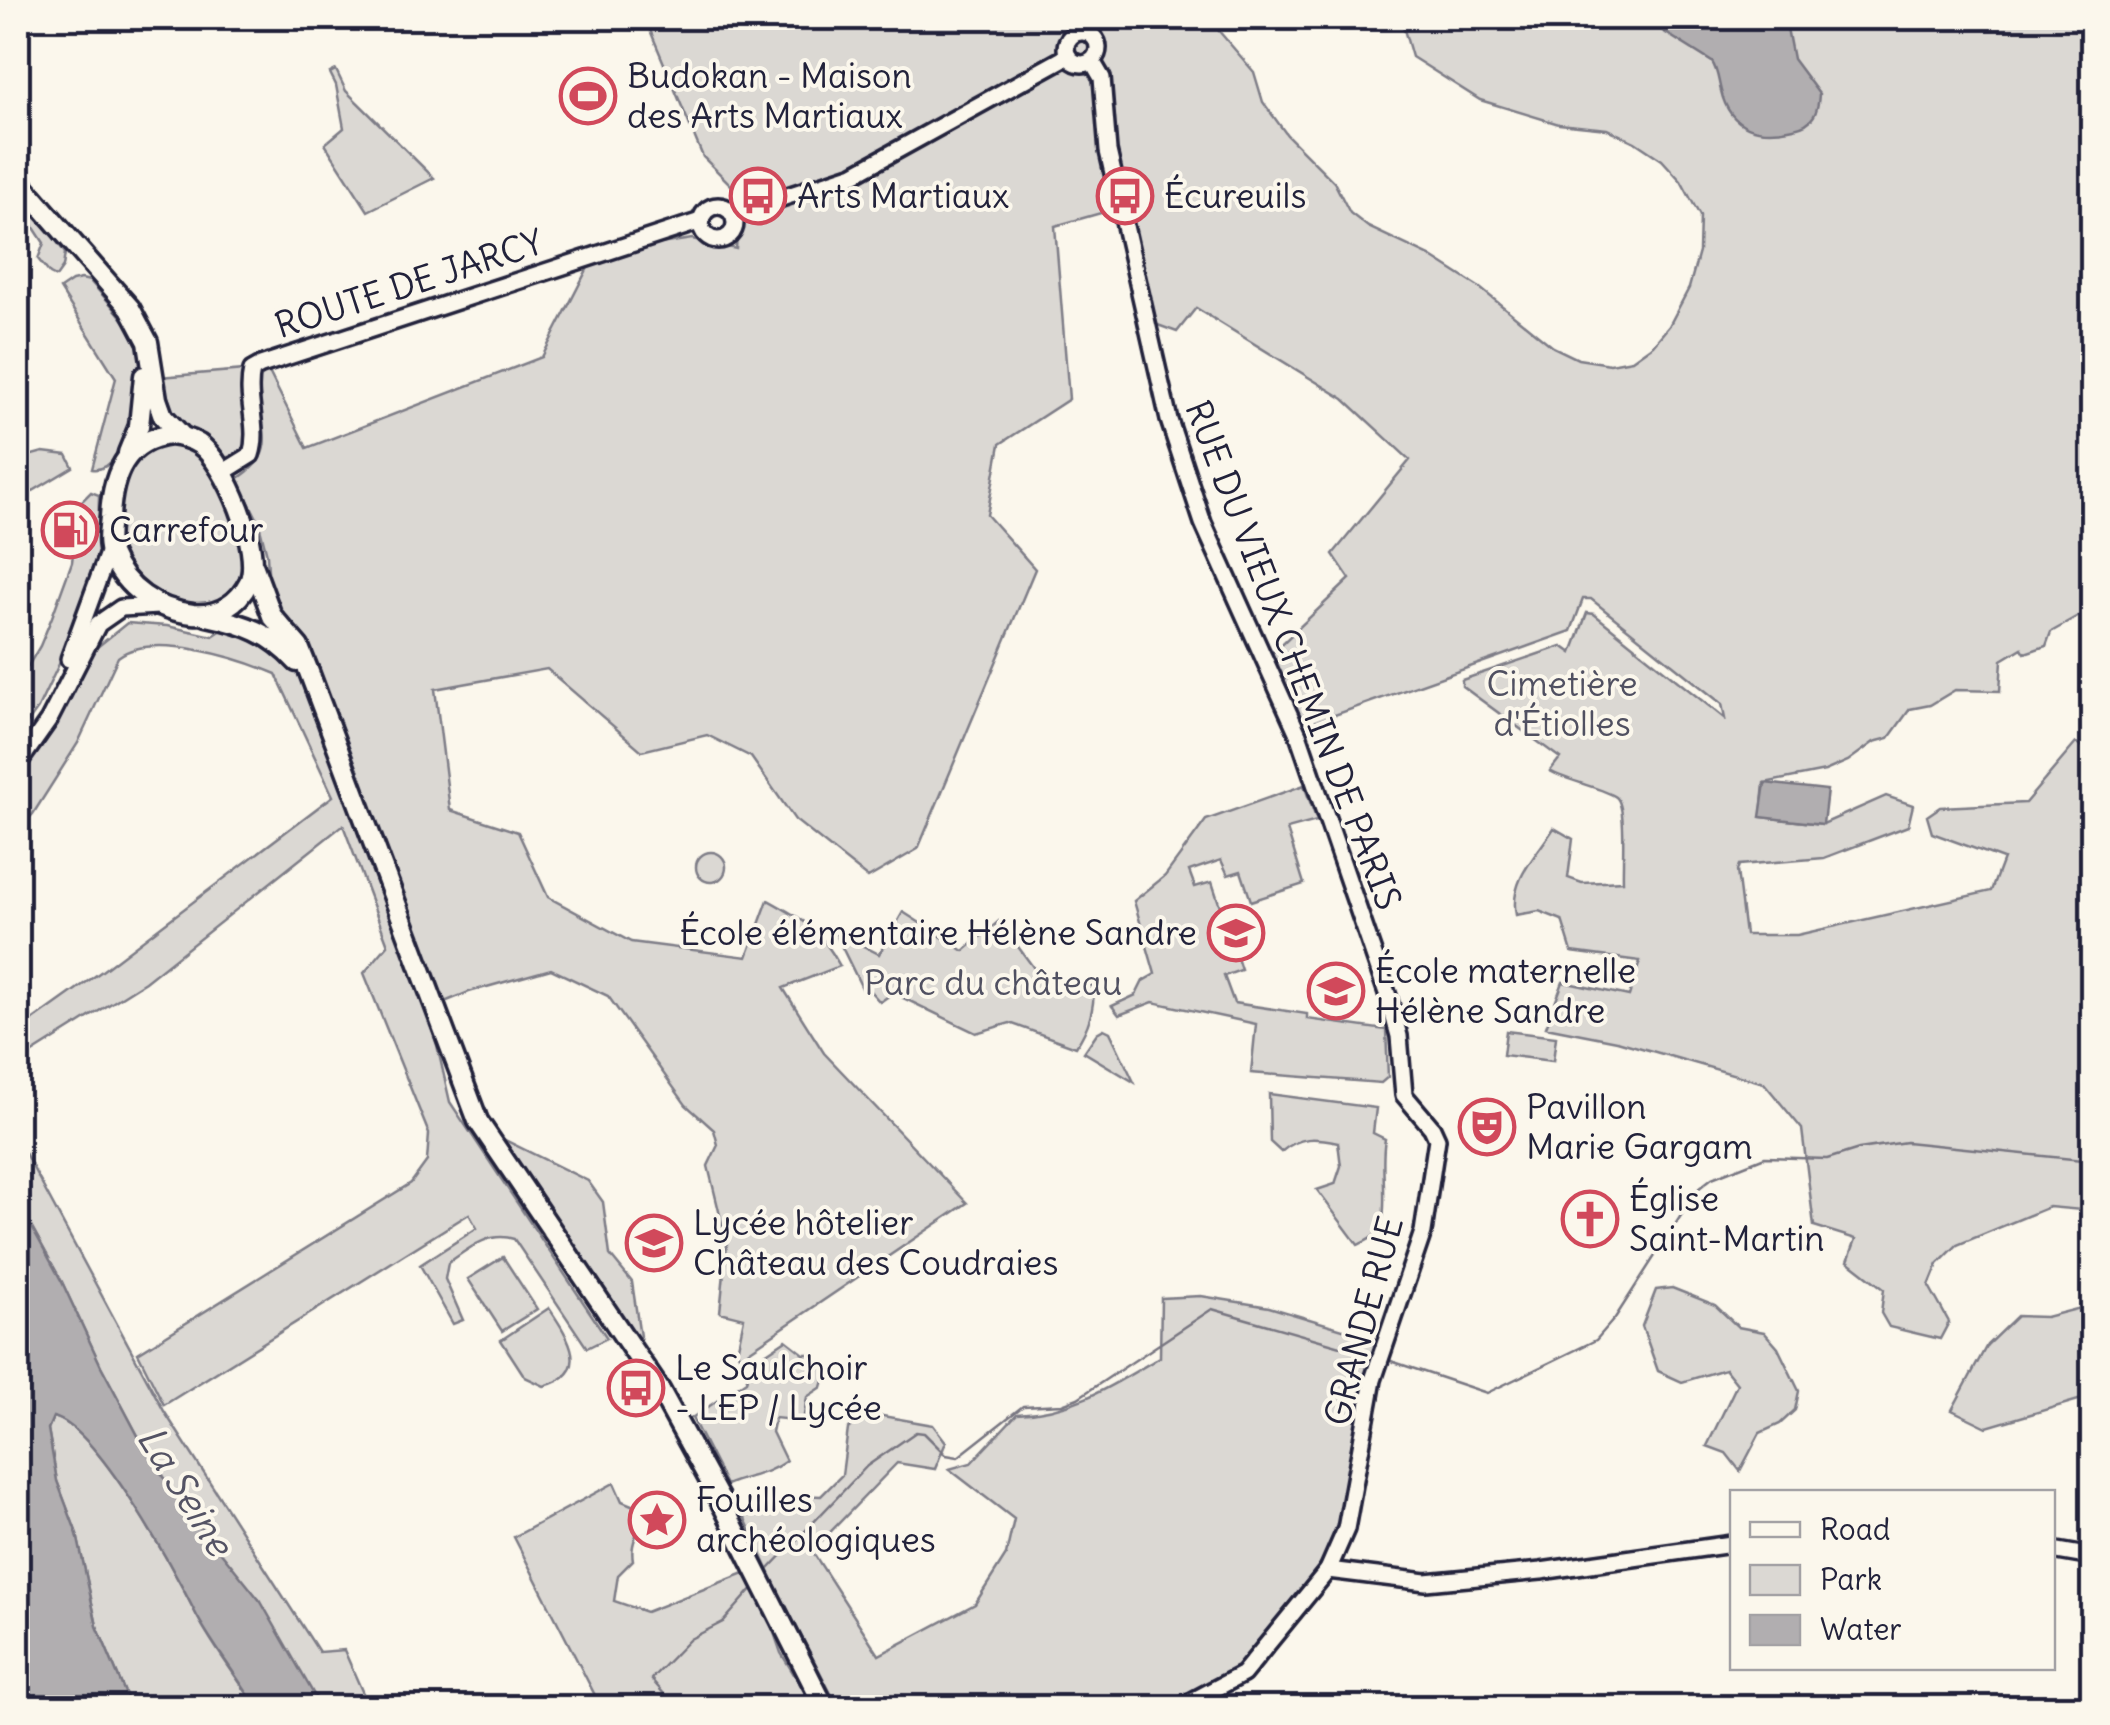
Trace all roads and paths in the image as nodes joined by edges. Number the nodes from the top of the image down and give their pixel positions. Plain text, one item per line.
1 (1094, 18) edge
2 (1080, 32) junction
3 (1068, 56) junction
4 (1092, 61) junction
5 (20, 182) edge
6 (732, 214) junction
7 (701, 221) junction
8 (182, 436) junction
9 (128, 454) junction
10 (222, 473) junction
11 (108, 550) junction
12 (254, 567) junction
13 (158, 606) junction
14 (202, 614) junction
15 (322, 705) junction
16 (18, 749) edge
17 (18, 764) edge
18 (1404, 1094) joint
19 (1730, 1544) edge
20 (2055, 1551) edge
21 (2092, 1557) edge
22 (1328, 1570) junction
23 (826, 1708) edge
24 (1179, 1708) edge

1 - 2 street
2 - 3 street
2 - 4 street
3 - 4 street
3 - 6 street
4 - 18 street, RUE DU VIEUX CHEMIN DE PARIS
5 - 8 main road
5 - 9 main road
6 - 7 street
6 - 7 street
7 - 10 street, ROUTE DE JARCY
8 - 9 main road
8 - 10 main road
9 - 11 main road
10 - 12 main road
11 - 13 main road
11 - 16 street
12 - 14 main road
12 - 15 main road
13 - 14 main road
13 - 17 street
14 - 15 main road
15 - 23 main road
18 - 22 street, GRANDE RUE
19 - 22 street
20 - 21 street
22 - 24 street, GRANDE RUE

